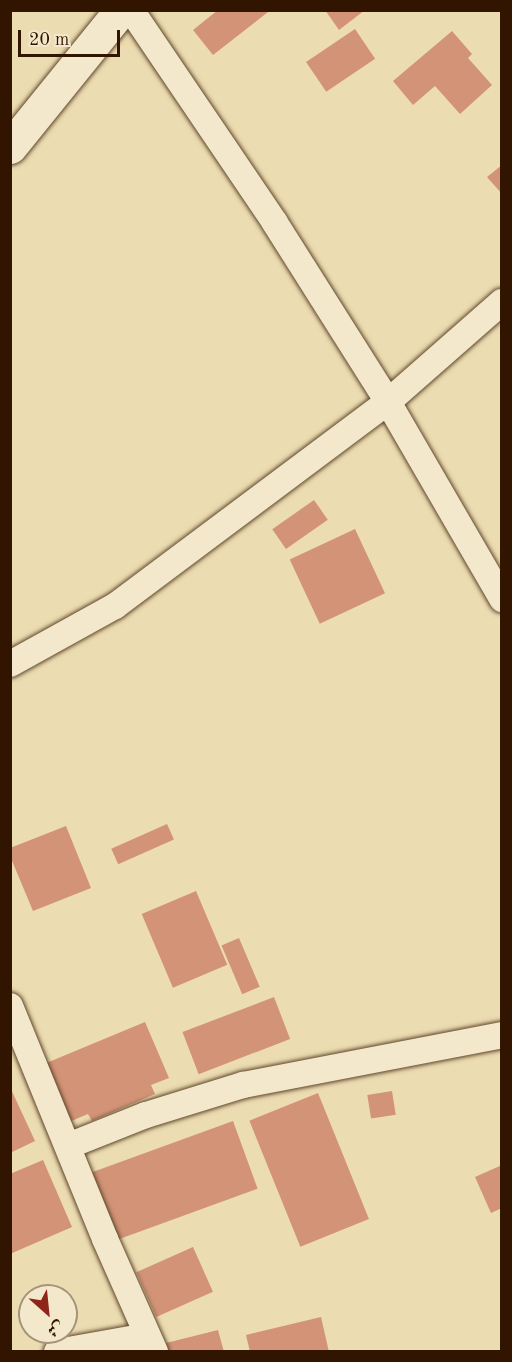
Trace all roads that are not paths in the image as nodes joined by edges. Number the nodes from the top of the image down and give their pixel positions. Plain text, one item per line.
1 (121, 10) edge
2 (131, 10) edge
3 (10, 147) edge
4 (501, 302) edge
5 (388, 402) junction
6 (501, 599) edge
7 (10, 664) edge
8 (10, 1006) edge
9 (501, 1035) edge
10 (68, 1146) junction
11 (151, 1344) edge
12 (57, 1352) edge

1 - 3 street
2 - 5 street
4 - 5 street
5 - 6 street
5 - 7 street
8 - 10 street
9 - 10 street
10 - 11 street
11 - 12 street

